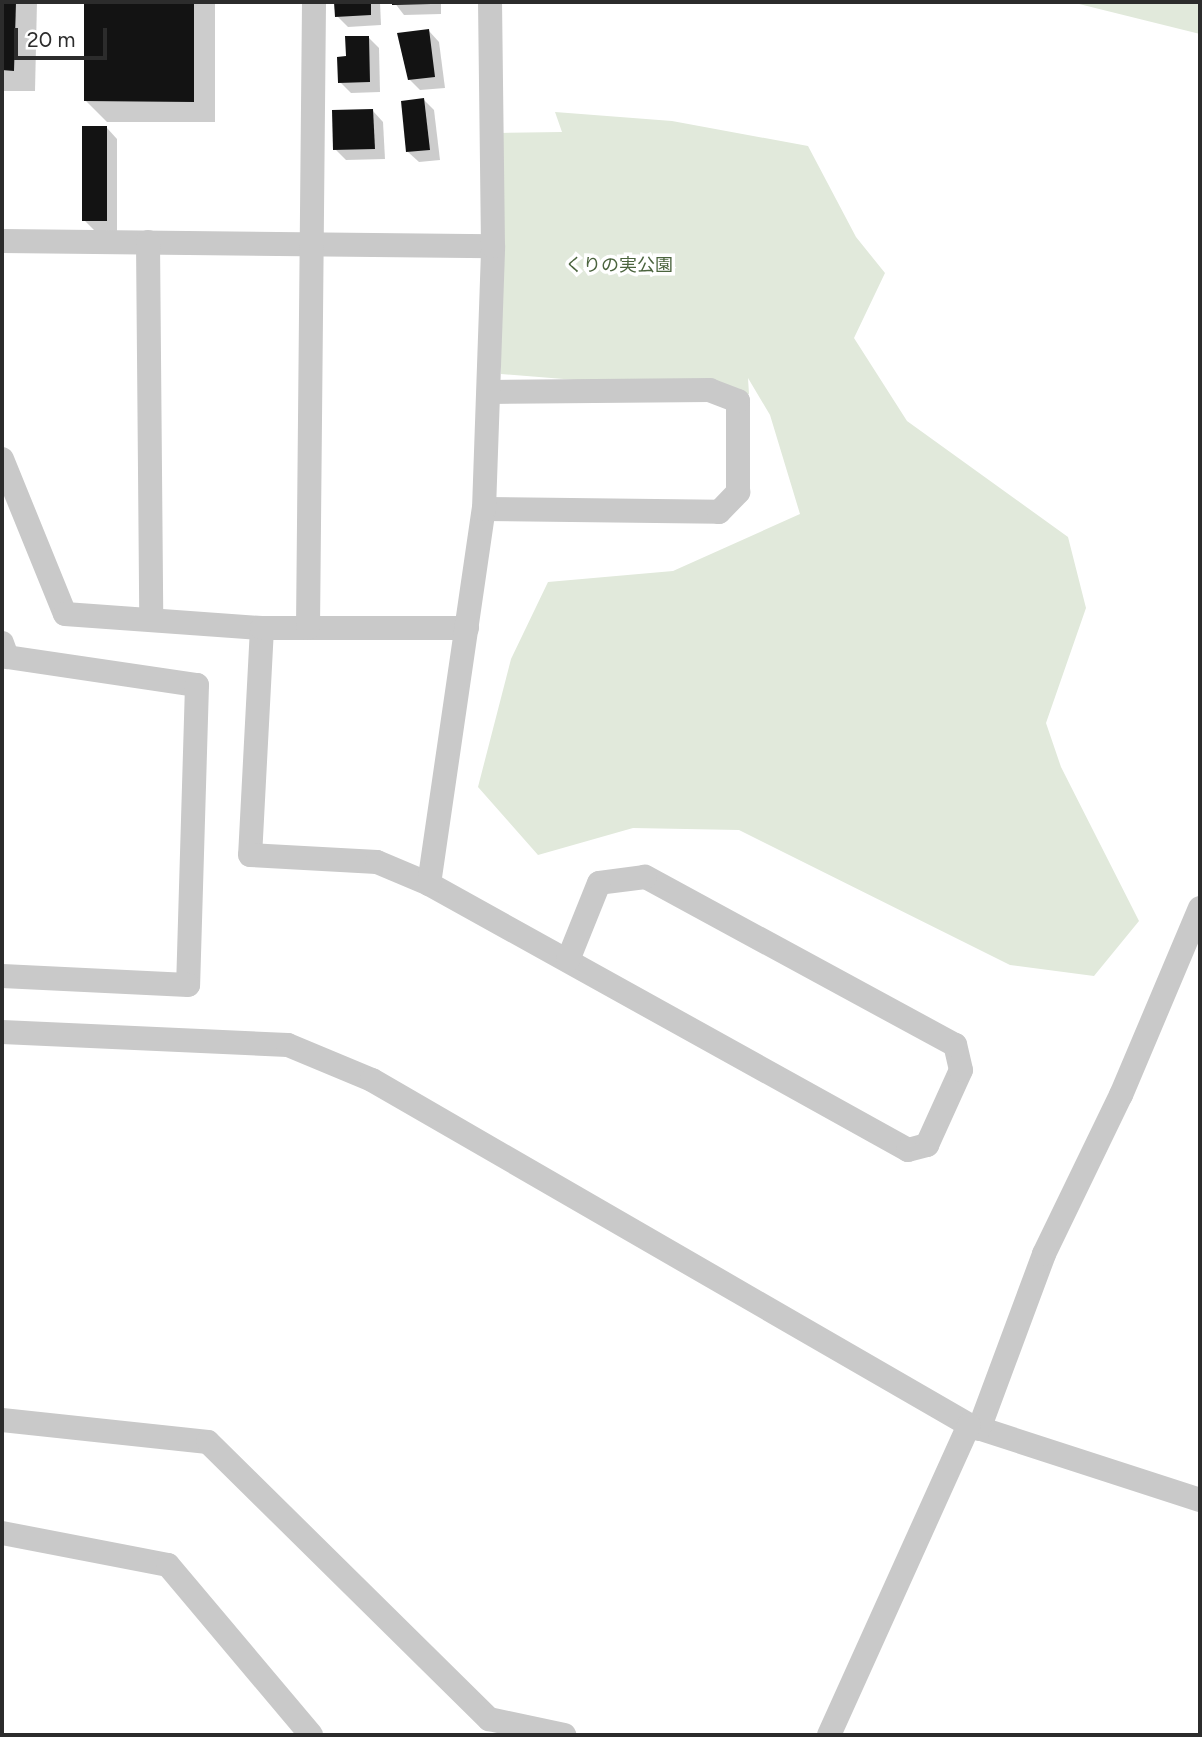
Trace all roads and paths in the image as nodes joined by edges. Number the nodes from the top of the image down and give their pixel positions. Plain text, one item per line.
1 (314, 2) edge
2 (490, 2) edge
3 (2, 241) edge
4 (148, 242) junction
5 (312, 244) junction
6 (493, 246) junction
7 (489, 392) junction
8 (2, 460) edge
9 (484, 509) junction
10 (151, 620) junction
11 (262, 628) junction
12 (308, 628) junction
13 (467, 628) junction
14 (2, 643) edge
15 (429, 884) junction
16 (1200, 908) edge
17 (568, 960) junction
18 (2, 976) edge
19 (2, 1032) edge
20 (2, 1420) edge
21 (974, 1427) junction
22 (1200, 1500) edge
23 (2, 1533) edge
24 (311, 1735) edge
25 (564, 1735) edge
26 (829, 1735) edge

1 - 5 street
2 - 6 street
3 - 4 street
4 - 5 street
4 - 10 street
5 - 6 street
5 - 12 street
6 - 7 street
7 - 9 street
7 - 9 street
8 - 10 street
9 - 13 street
10 - 11 street
11 - 12 street
11 - 15 street
12 - 13 street
13 - 15 street
14 - 18 street
15 - 17 street
16 - 21 street
17 - 17 street
19 - 21 street
20 - 25 street
21 - 22 street
21 - 26 street
23 - 24 street

